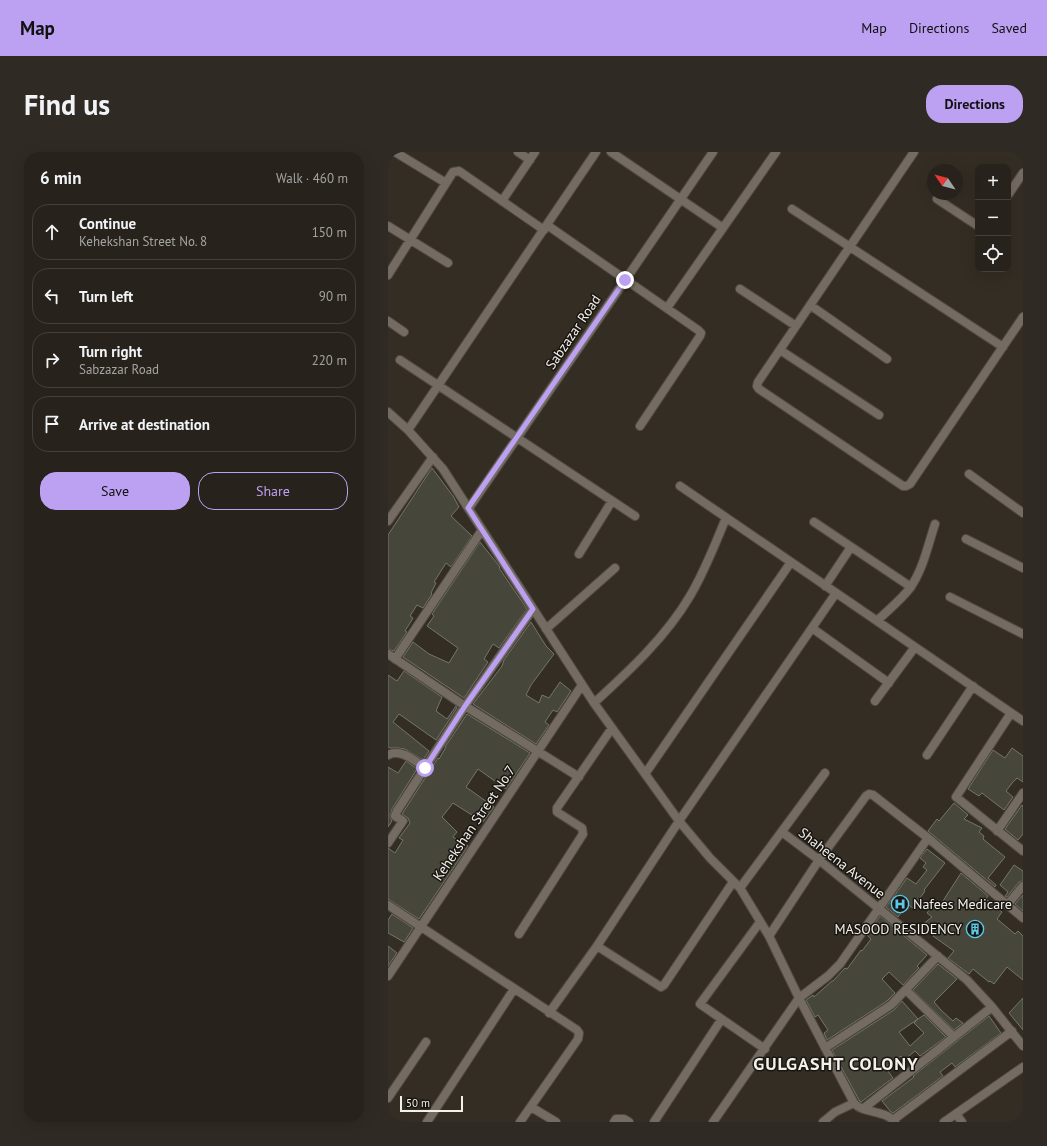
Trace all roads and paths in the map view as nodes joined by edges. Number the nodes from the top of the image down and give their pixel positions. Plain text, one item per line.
1 (395, 152) edge
2 (518, 152) edge
3 (535, 152) edge
4 (596, 152) edge
5 (611, 152) edge
6 (713, 152) edge
7 (776, 152) edge
8 (914, 152) edge
9 (530, 160) junction
10 (1023, 173) edge
11 (446, 183) junction
12 (1011, 191) edge
13 (681, 199) junction
14 (937, 200) dead end
15 (502, 201) junction
16 (792, 209) dead end
17 (975, 224) edge
18 (388, 226) edge
19 (545, 228) junction
20 (723, 228) junction
21 (410, 240) junction
22 (850, 247) junction
23 (448, 263) dead end
24 (388, 276) edge
25 (625, 280) junction
26 (740, 288) dead end
27 (810, 305) junction
28 (667, 308) junction
29 (1023, 317) edge
30 (388, 321) edge
31 (796, 326) junction
32 (404, 332) dead end
33 (1002, 347) junction
34 (780, 350) junction
35 (887, 359) dead end
36 (400, 360) dead end
37 (438, 386) junction
38 (388, 412) edge
39 (879, 414) dead end
40 (640, 426) dead end
41 (408, 430) junction
42 (517, 438) junction
43 (433, 458) junction
44 (969, 474) dead end
45 (680, 486) dead end
46 (612, 502) junction
47 (468, 508) junction
48 (1023, 513) edge
49 (635, 516) dead end
50 (726, 518) junction
51 (388, 521) edge
52 (814, 522) dead end
53 (935, 524) dead end
54 (482, 530) junction
55 (966, 539) dead end
56 (851, 547) junction
57 (579, 554) dead end
58 (790, 562) junction
59 (616, 568) dead end
60 (1023, 568) edge
61 (825, 586) junction
62 (911, 587) junction
63 (836, 593) junction
64 (950, 596) dead end
65 (533, 609) junction
66 (877, 621) junction
67 (546, 628) junction
68 (812, 628) junction
69 (1023, 634) edge
70 (915, 647) junction
71 (392, 657) edge
72 (889, 683) junction
73 (582, 685) junction
74 (973, 686) junction
75 (875, 701) dead end
76 (594, 703) junction
77 (465, 706) junction
78 (1011, 713) junction
79 (1023, 721) edge
80 (612, 728) junction
81 (538, 751) junction
82 (388, 755) edge
83 (927, 755) dead end
84 (425, 768) junction
85 (825, 773) dead end
86 (645, 774) junction
87 (579, 777) junction
88 (1023, 793) edge
89 (679, 821) junction
90 (997, 831) junction
91 (782, 832) junction
92 (928, 838) junction
93 (388, 843) edge
94 (1023, 851) edge
95 (819, 860) junction
96 (733, 882) junction
97 (1023, 886) edge
98 (740, 888) junction
99 (388, 905) edge
100 (1007, 905) junction
101 (879, 908) junction
102 (1023, 918) edge
103 (760, 922) junction
104 (420, 926) junction
105 (519, 934) dead end
106 (769, 936) junction
107 (597, 946) junction
108 (938, 956) junction
109 (388, 976) edge
110 (514, 989) junction
111 (906, 990) junction
112 (799, 998) junction
113 (992, 1007) junction
114 (549, 1013) junction
115 (721, 1020) junction
116 (1017, 1034) edge
117 (954, 1037) junction
118 (426, 1042) dead end
119 (1023, 1046) edge
120 (764, 1048) junction
121 (825, 1048) junction
122 (1023, 1067) edge
123 (389, 1096) edge
124 (854, 1102) junction
125 (531, 1107) junction
126 (864, 1108) junction
127 (956, 1114) junction
128 (894, 1121) edge
129 (427, 1122) edge
130 (520, 1122) edge
131 (556, 1122) edge
132 (614, 1122) edge
133 (629, 1122) edge
134 (654, 1122) edge
135 (713, 1122) edge
136 (823, 1122) edge
137 (944, 1122) edge
138 (962, 1122) edge

1 - 11 street
2 - 9 street
3 - 9 street
4 - 19 street
5 - 13 street
6 - 13 street, Sabzazar Road
7 - 20 street
8 - 22 street
9 - 15 street
10 - 12 street
11 - 15 street
11 - 21 street
13 - 20 street
13 - 25 street, Sabzazar Road
14 - 17 street
15 - 19 street
16 - 22 street
18 - 21 street
19 - 25 street
19 - 37 street
20 - 28 street
21 - 23 street
21 - 24 street
22 - 27 street
22 - 33 street
25 - 28 street
25 - 42 street, Sabzazar Road
26 - 31 street
27 - 31 street
27 - 35 street
28 - 40 street
29 - 33 street
30 - 32 street
31 - 34 street
33 - 34 street
34 - 39 street
36 - 37 street
37 - 41 street
37 - 42 street
38 - 41 street
41 - 43 street
42 - 46 street
42 - 47 street, Sabzazar Road
43 - 47 street
43 - 51 street
44 - 48 street
45 - 50 street
46 - 49 street
46 - 57 street
47 - 54 street
50 - 58 street
50 - 76 street
52 - 56 street
53 - 62 street
54 - 65 street
54 - 71 street
55 - 60 street
56 - 61 street
56 - 62 street
58 - 61 street
58 - 86 street
59 - 67 street
61 - 63 street
62 - 66 street
63 - 66 street
63 - 68 street
64 - 69 street
65 - 67 street
65 - 77 street
66 - 70 street
67 - 73 street
68 - 72 street
68 - 89 street
70 - 72 street
70 - 74 street
71 - 77 street
72 - 75 street
73 - 76 street
73 - 81 street, Kehekshan Street No.7
74 - 78 street
74 - 83 street
76 - 80 street
77 - 81 street
77 - 84 street
78 - 79 street
78 - 90 street
80 - 86 street
80 - 87 street
81 - 87 street
81 - 104 street, Kehekshan Street No.7
82 - 84 street
84 - 93 street
85 - 91 street
86 - 89 street
87 - 105 street
88 - 90 street
89 - 96 street
89 - 107 street
90 - 94 street
91 - 95 street, Shaheena Avenue
91 - 98 street
92 - 95 street
92 - 100 street
92 - 101 street
95 - 101 street, Shaheena Avenue
95 - 106 street
96 - 98 street
96 - 107 street
97 - 100 street
98 - 103 street
99 - 104 street
100 - 102 street
101 - 108 street, Shaheena Avenue
101 - 112 street
103 - 106 street
103 - 115 street
104 - 109 street, Kehekshan Street No.7
104 - 110 street
106 - 112 street
107 - 114 street
108 - 111 street
108 - 113 street, Shaheena Avenue
110 - 114 street
110 - 129 street
111 - 117 street
111 - 121 street
112 - 120 street
112 - 121 street
113 - 116 street, Shaheena Avenue
113 - 117 street
114 - 125 street
115 - 120 street
115 - 134 street
116 - 119 street, Shaheena Avenue
116 - 128 street
117 - 126 street
118 - 123 street
120 - 135 street
121 - 124 street
122 - 127 street
124 - 126 street
124 - 136 street
125 - 130 street
125 - 131 street
126 - 128 street
127 - 137 street
127 - 138 street
132 - 133 street

